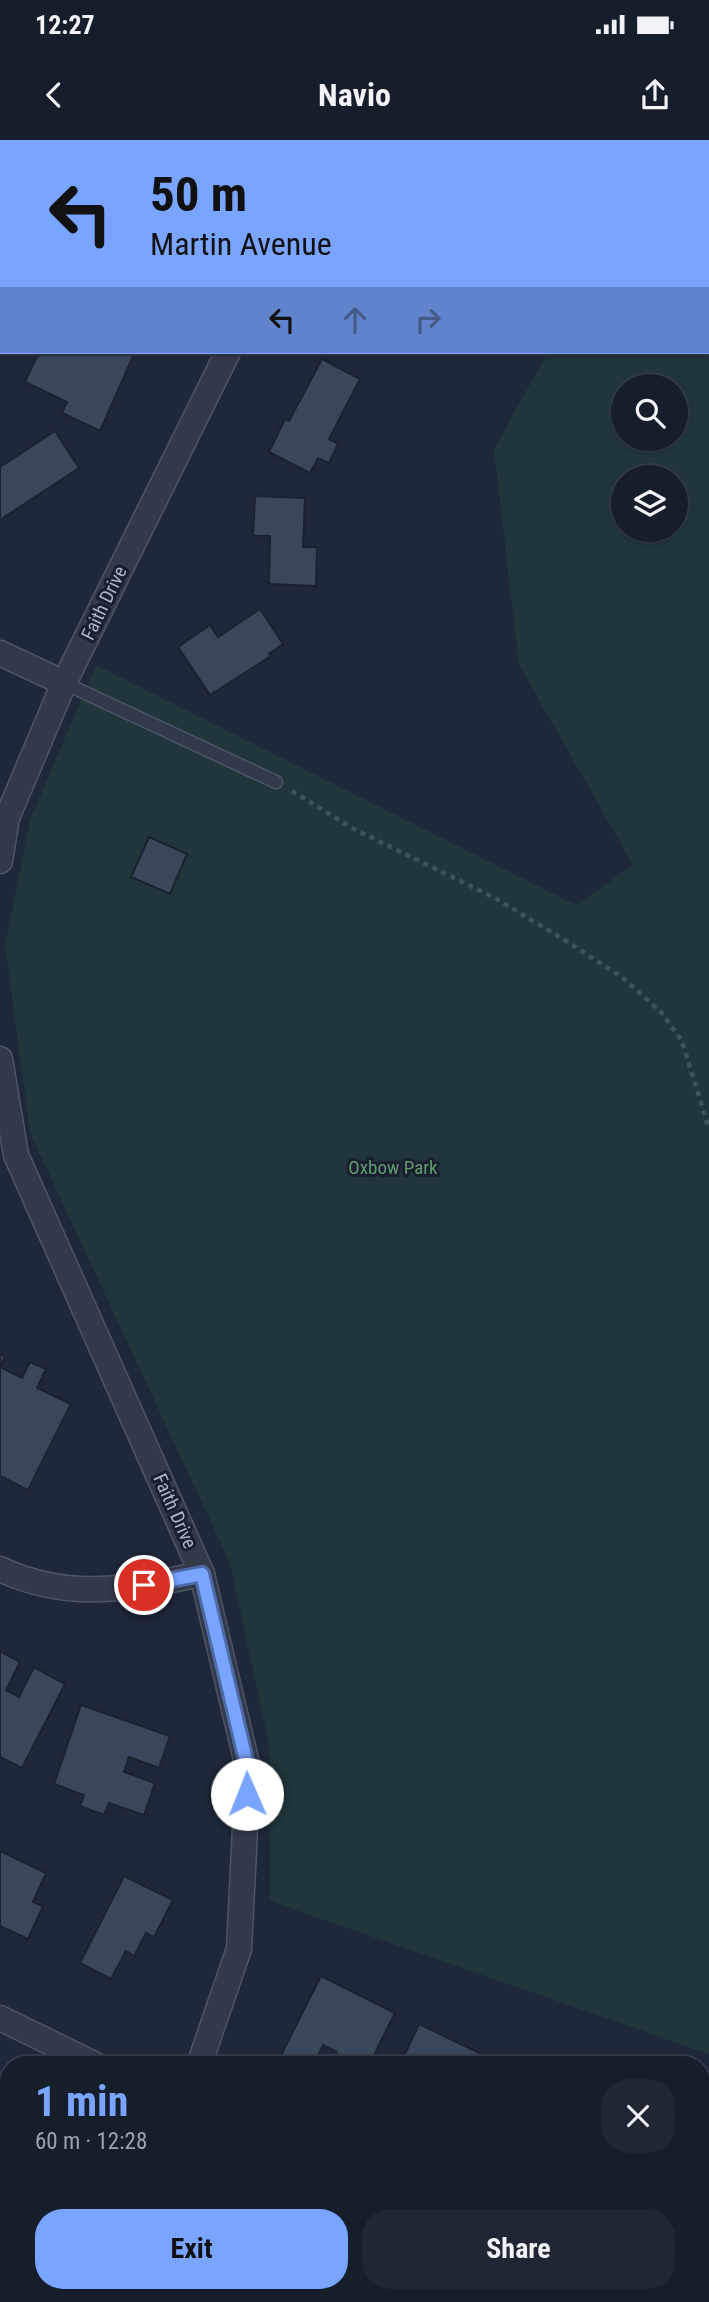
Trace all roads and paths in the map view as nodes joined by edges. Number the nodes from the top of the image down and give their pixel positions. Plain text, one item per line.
1 (227, 354) edge
2 (0, 653) edge
3 (64, 683) junction
4 (276, 782) joint
5 (0, 861) edge
6 (0, 1059) edge
7 (709, 1129) edge
8 (0, 1569) edge
9 (202, 1574) junction
10 (0, 2018) edge
11 (78, 2056) edge
12 (202, 2056) edge

1 - 3 street, Faith Drive
2 - 3 street
3 - 4 lane
3 - 5 street, Faith Drive
4 - 7 path
6 - 9 street, Faith Drive
8 - 9 street
9 - 12 street, Faith Drive
10 - 11 street

